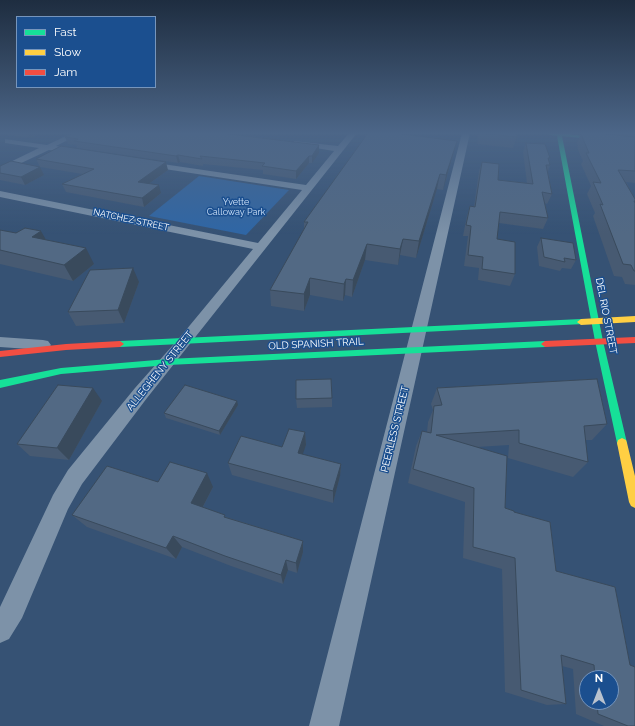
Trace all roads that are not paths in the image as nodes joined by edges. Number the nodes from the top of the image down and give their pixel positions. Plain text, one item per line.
1 (170, 167) edge
2 (325, 167) edge
3 (458, 167) edge
4 (566, 167) edge
5 (308, 188) junction
6 (0, 194) edge
7 (261, 247) junction
8 (635, 319) edge
9 (595, 320) junction
10 (420, 328) junction
11 (186, 340) junction
12 (635, 340) edge
13 (599, 341) junction
14 (0, 342) edge
15 (0, 347) edge
16 (66, 347) junction
17 (414, 350) junction
18 (0, 354) edge
19 (168, 362) junction
20 (61, 370) junction
21 (8, 373) dead end
22 (0, 384) edge
23 (635, 502) edge
24 (0, 630) edge
25 (324, 726) edge

1 - 5 street
2 - 5 street, ALLEGHENY STREET
3 - 10 street, PEERLESS STREET
4 - 9 main road, DEL RIO STREET
5 - 7 street, ALLEGHENY STREET
6 - 7 street, NATCHEZ STREET
7 - 11 street, ALLEGHENY STREET
8 - 9 main road, OLD SPANISH TRAIL
9 - 10 main road, OLD SPANISH TRAIL
9 - 13 main road, DEL RIO STREET
10 - 11 main road, OLD SPANISH TRAIL
10 - 17 street, PEERLESS STREET
11 - 16 main road, OLD SPANISH TRAIL
11 - 19 street, ALLEGHENY STREET
12 - 13 main road, OLD SPANISH TRAIL
13 - 17 main road, OLD SPANISH TRAIL
13 - 23 main road, DEL RIO STREET
14 - 16 street
15 - 16 main road
16 - 18 main road, OLD SPANISH TRAIL
17 - 19 main road, OLD SPANISH TRAIL
17 - 25 street, PEERLESS STREET
19 - 20 main road, OLD SPANISH TRAIL
19 - 24 street, ALLEGHENY STREET
20 - 21 main road
20 - 22 main road, OLD SPANISH TRAIL

